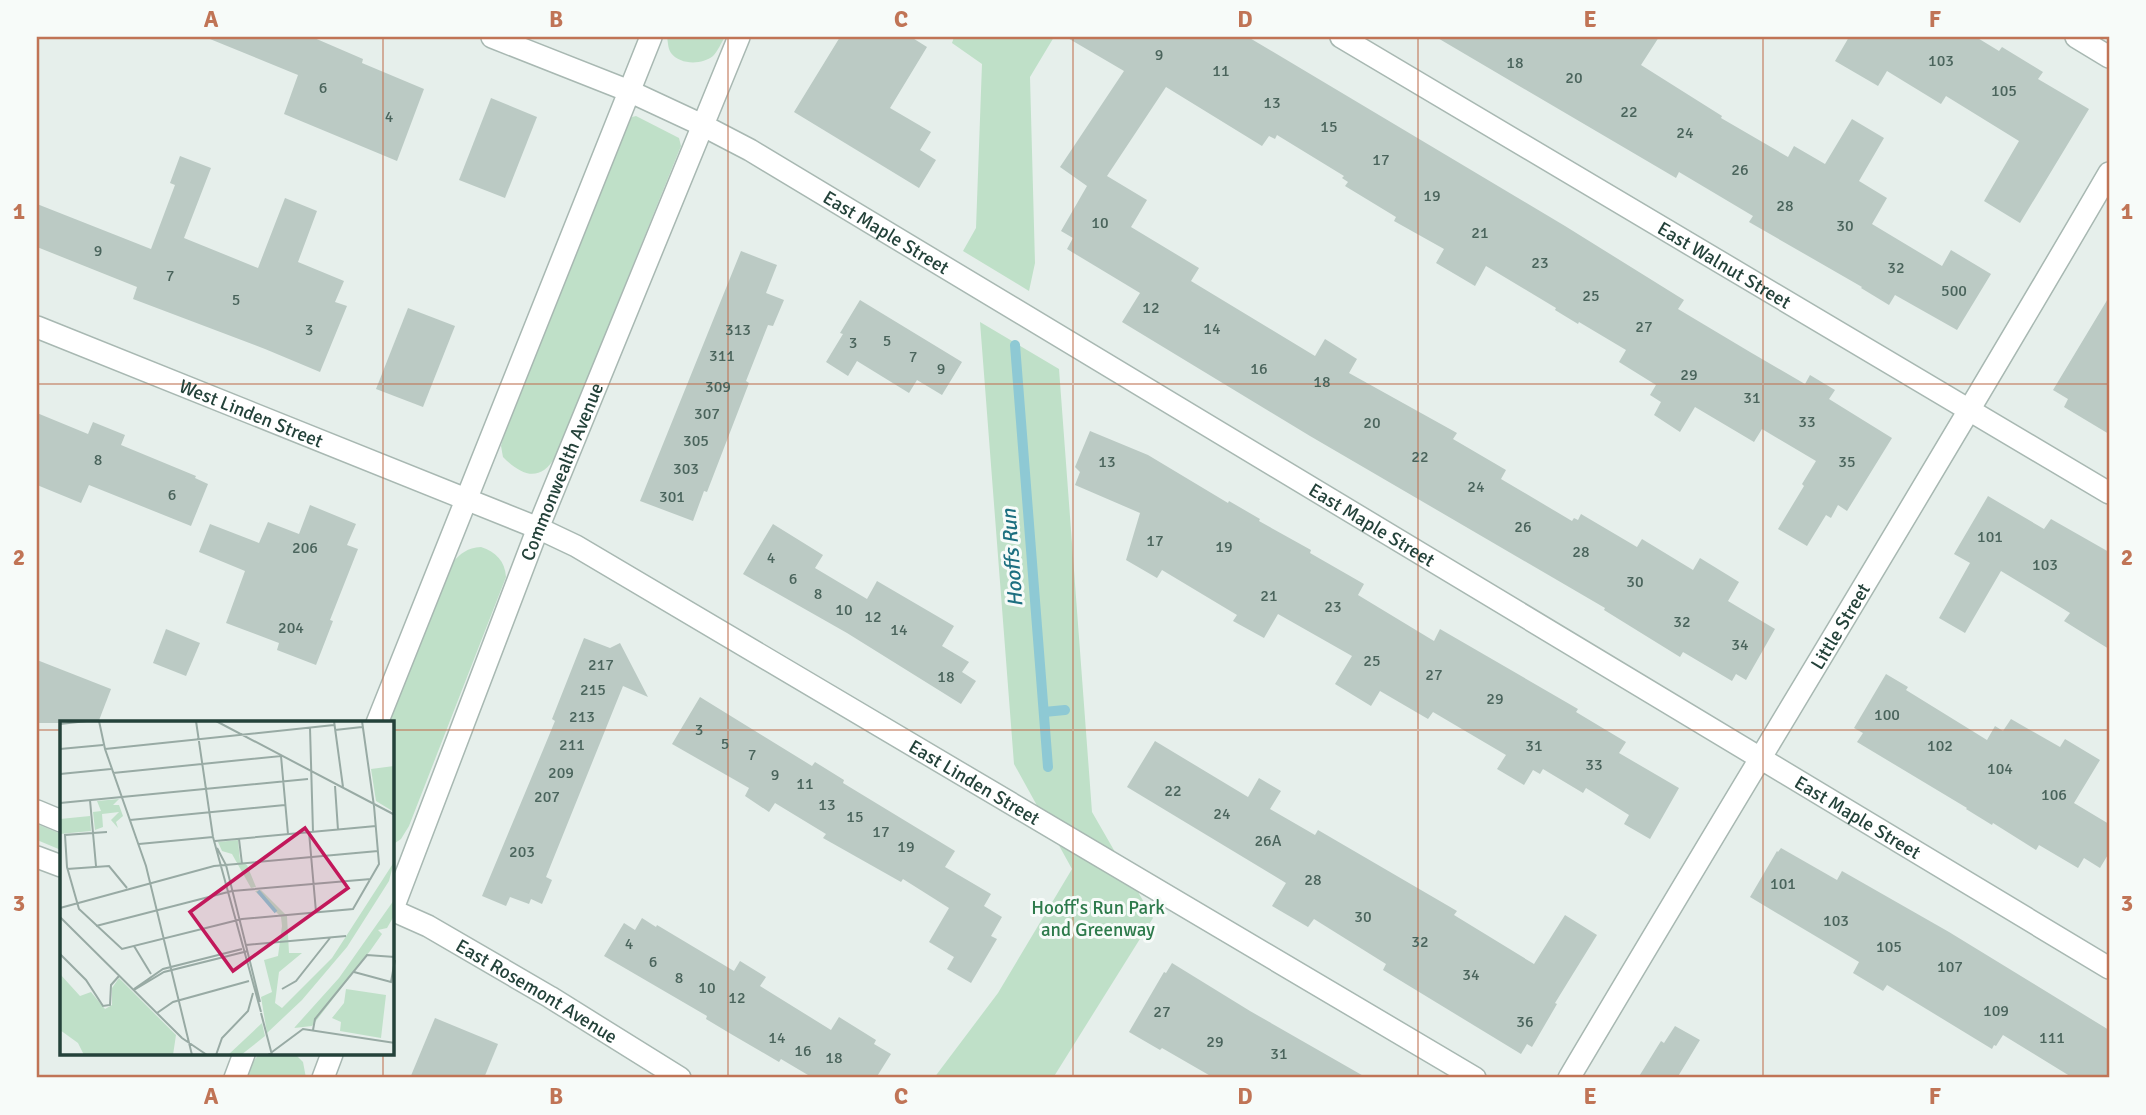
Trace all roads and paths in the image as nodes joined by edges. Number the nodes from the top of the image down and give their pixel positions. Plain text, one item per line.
1 (492, 37) edge
2 (651, 37) edge
3 (738, 37) edge
4 (1341, 37) edge
5 (2076, 37) edge
6 (2109, 57) edge
7 (629, 91) junction
8 (702, 125) junction
9 (2109, 173) edge
10 (37, 327) edge
11 (1970, 410) junction
12 (2109, 493) edge
13 (466, 500) junction
14 (538, 528) junction
15 (378, 721) edge
16 (1759, 759) junction
17 (37, 811) edge
18 (60, 821) edge
19 (37, 857) edge
20 (60, 866) edge
21 (394, 906) edge
22 (394, 912) edge
23 (2109, 968) edge
24 (243, 1056) edge
25 (331, 1056) edge
26 (235, 1078) edge
27 (323, 1078) edge
28 (680, 1078) edge
29 (1475, 1078) edge
30 (1569, 1078) edge

1 - 7 street, East Maple Street
2 - 7 street
3 - 8 street, Commonwealth Avenue
4 - 11 street, East Walnut Street
5 - 6 street
7 - 8 street, East Maple Street
7 - 13 street
8 - 14 street, Commonwealth Avenue
8 - 16 street, East Maple Street
9 - 11 street, Little Street
10 - 13 street, West Linden Street
11 - 12 street, East Walnut Street
11 - 16 street, Little Street
13 - 14 street, East Linden Street
13 - 15 street
14 - 21 street, Commonwealth Avenue
14 - 29 street, East Linden Street
16 - 23 street, East Maple Street
16 - 30 street, Little Street
17 - 18 street
19 - 20 street
22 - 28 street, East Rosemont Avenue
24 - 26 street
25 - 27 street

